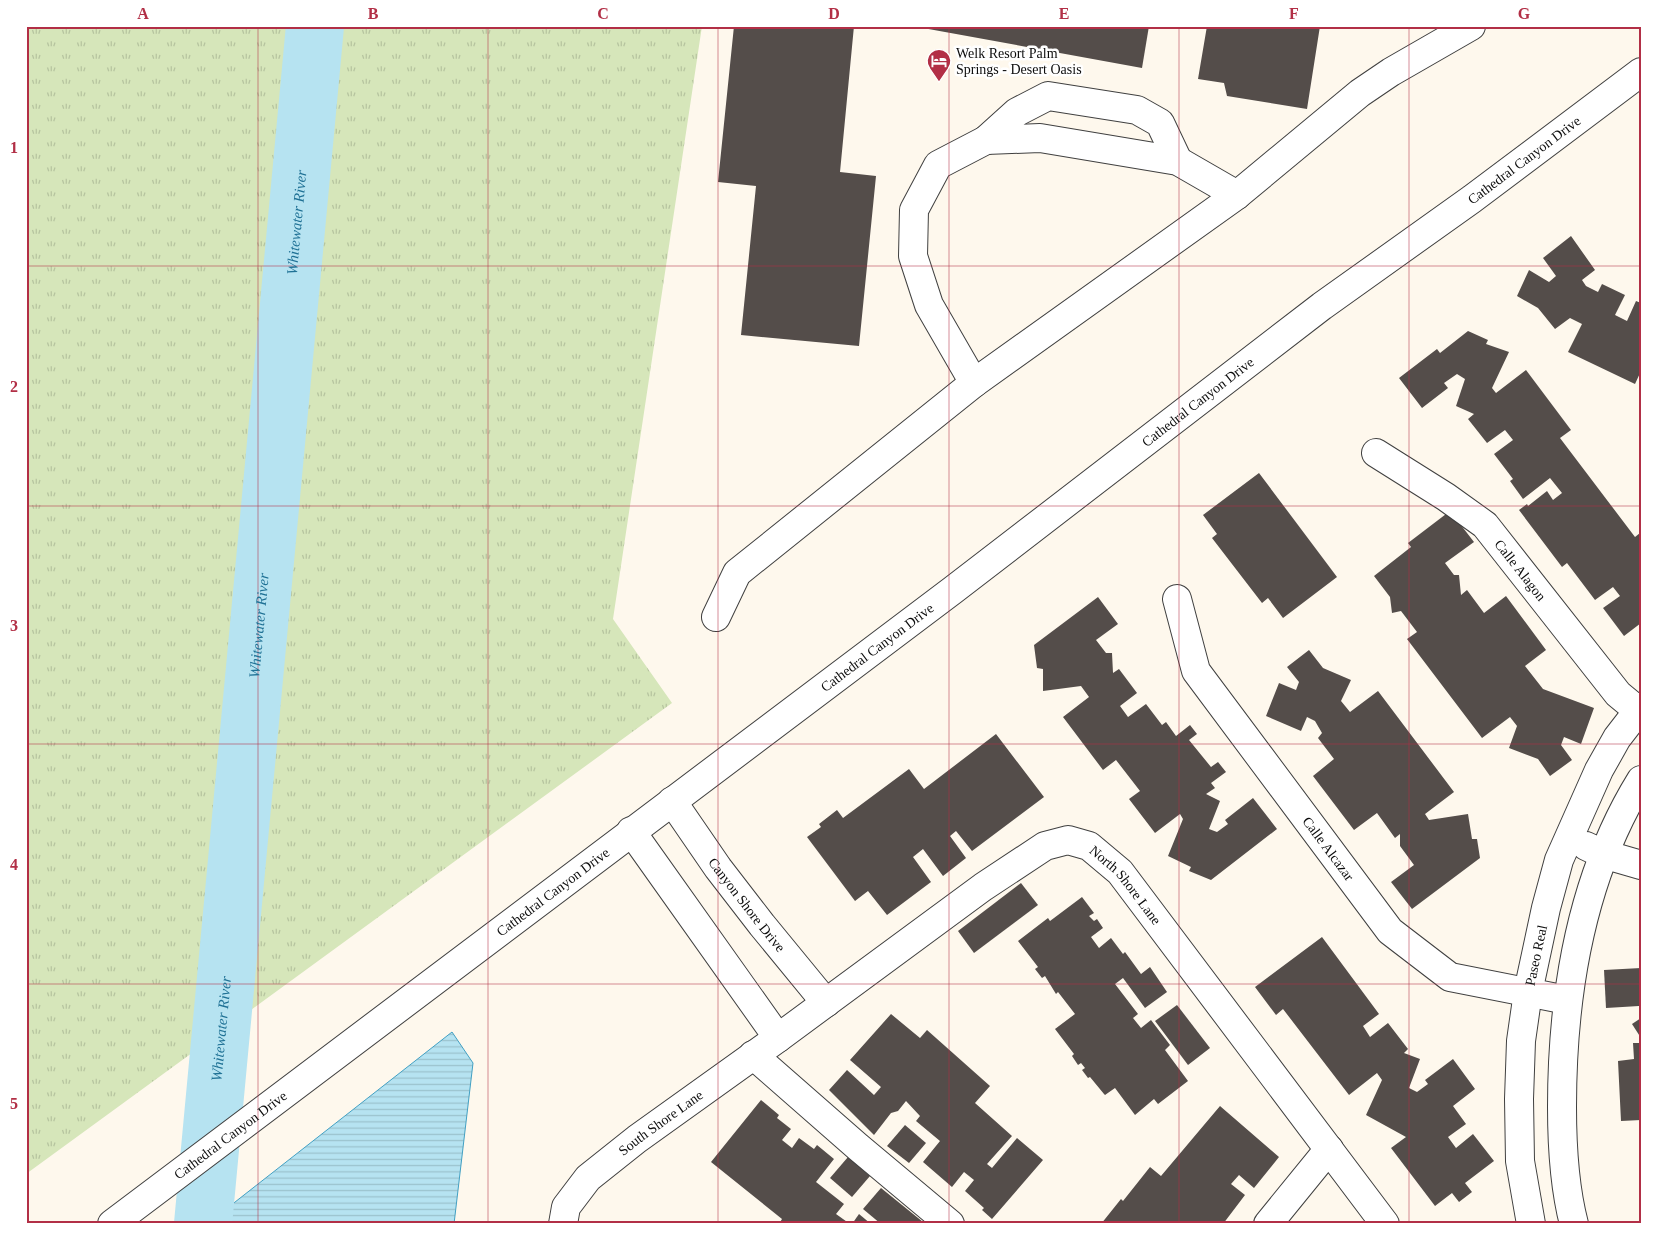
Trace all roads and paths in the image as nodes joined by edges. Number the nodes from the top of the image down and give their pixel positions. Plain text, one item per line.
1 (1471, 26) edge
2 (1641, 72) edge
3 (986, 140) junction
4 (1178, 161) junction
5 (1237, 196) junction
6 (974, 383) junction
7 (1376, 453) dead end
8 (1177, 599) dead end
9 (716, 618) dead end
10 (1640, 711) edge
11 (1641, 780) edge
12 (672, 801) junction
13 (631, 831) junction
14 (1569, 839) junction
15 (1603, 854) junction
16 (1641, 865) edge
17 (1528, 992) junction
18 (1567, 1000) junction
19 (826, 1003) junction
20 (778, 1038) junction
21 (753, 1055) junction
22 (1329, 1149) junction
23 (112, 1224) edge
24 (564, 1224) edge
25 (950, 1224) edge
26 (1268, 1224) edge
27 (1385, 1224) edge
28 (1530, 1224) edge
29 (1574, 1224) edge

1 - 5 street
2 - 12 street, Cathedral Canyon Drive
3 - 4 street
3 - 4 street
3 - 6 street
4 - 5 street
5 - 6 street
6 - 9 street
7 - 10 street, Calle Alagon
8 - 17 street, Calle Alcazar
10 - 14 street, Paseo Real
11 - 15 street
12 - 13 street, Cathedral Canyon Drive
12 - 19 street, Canyon Shore Drive
13 - 20 street
13 - 23 street, Cathedral Canyon Drive
14 - 15 street
14 - 17 street, Paseo Real
15 - 16 street
15 - 18 street
17 - 18 street, Calle Alcazar
17 - 28 street, Paseo Real
18 - 29 street
19 - 20 street, North Shore Lane
19 - 22 street, North Shore Lane
20 - 21 street, South Shore Lane
21 - 24 street, South Shore Lane
21 - 25 street
22 - 26 street
22 - 27 street, North Shore Lane

